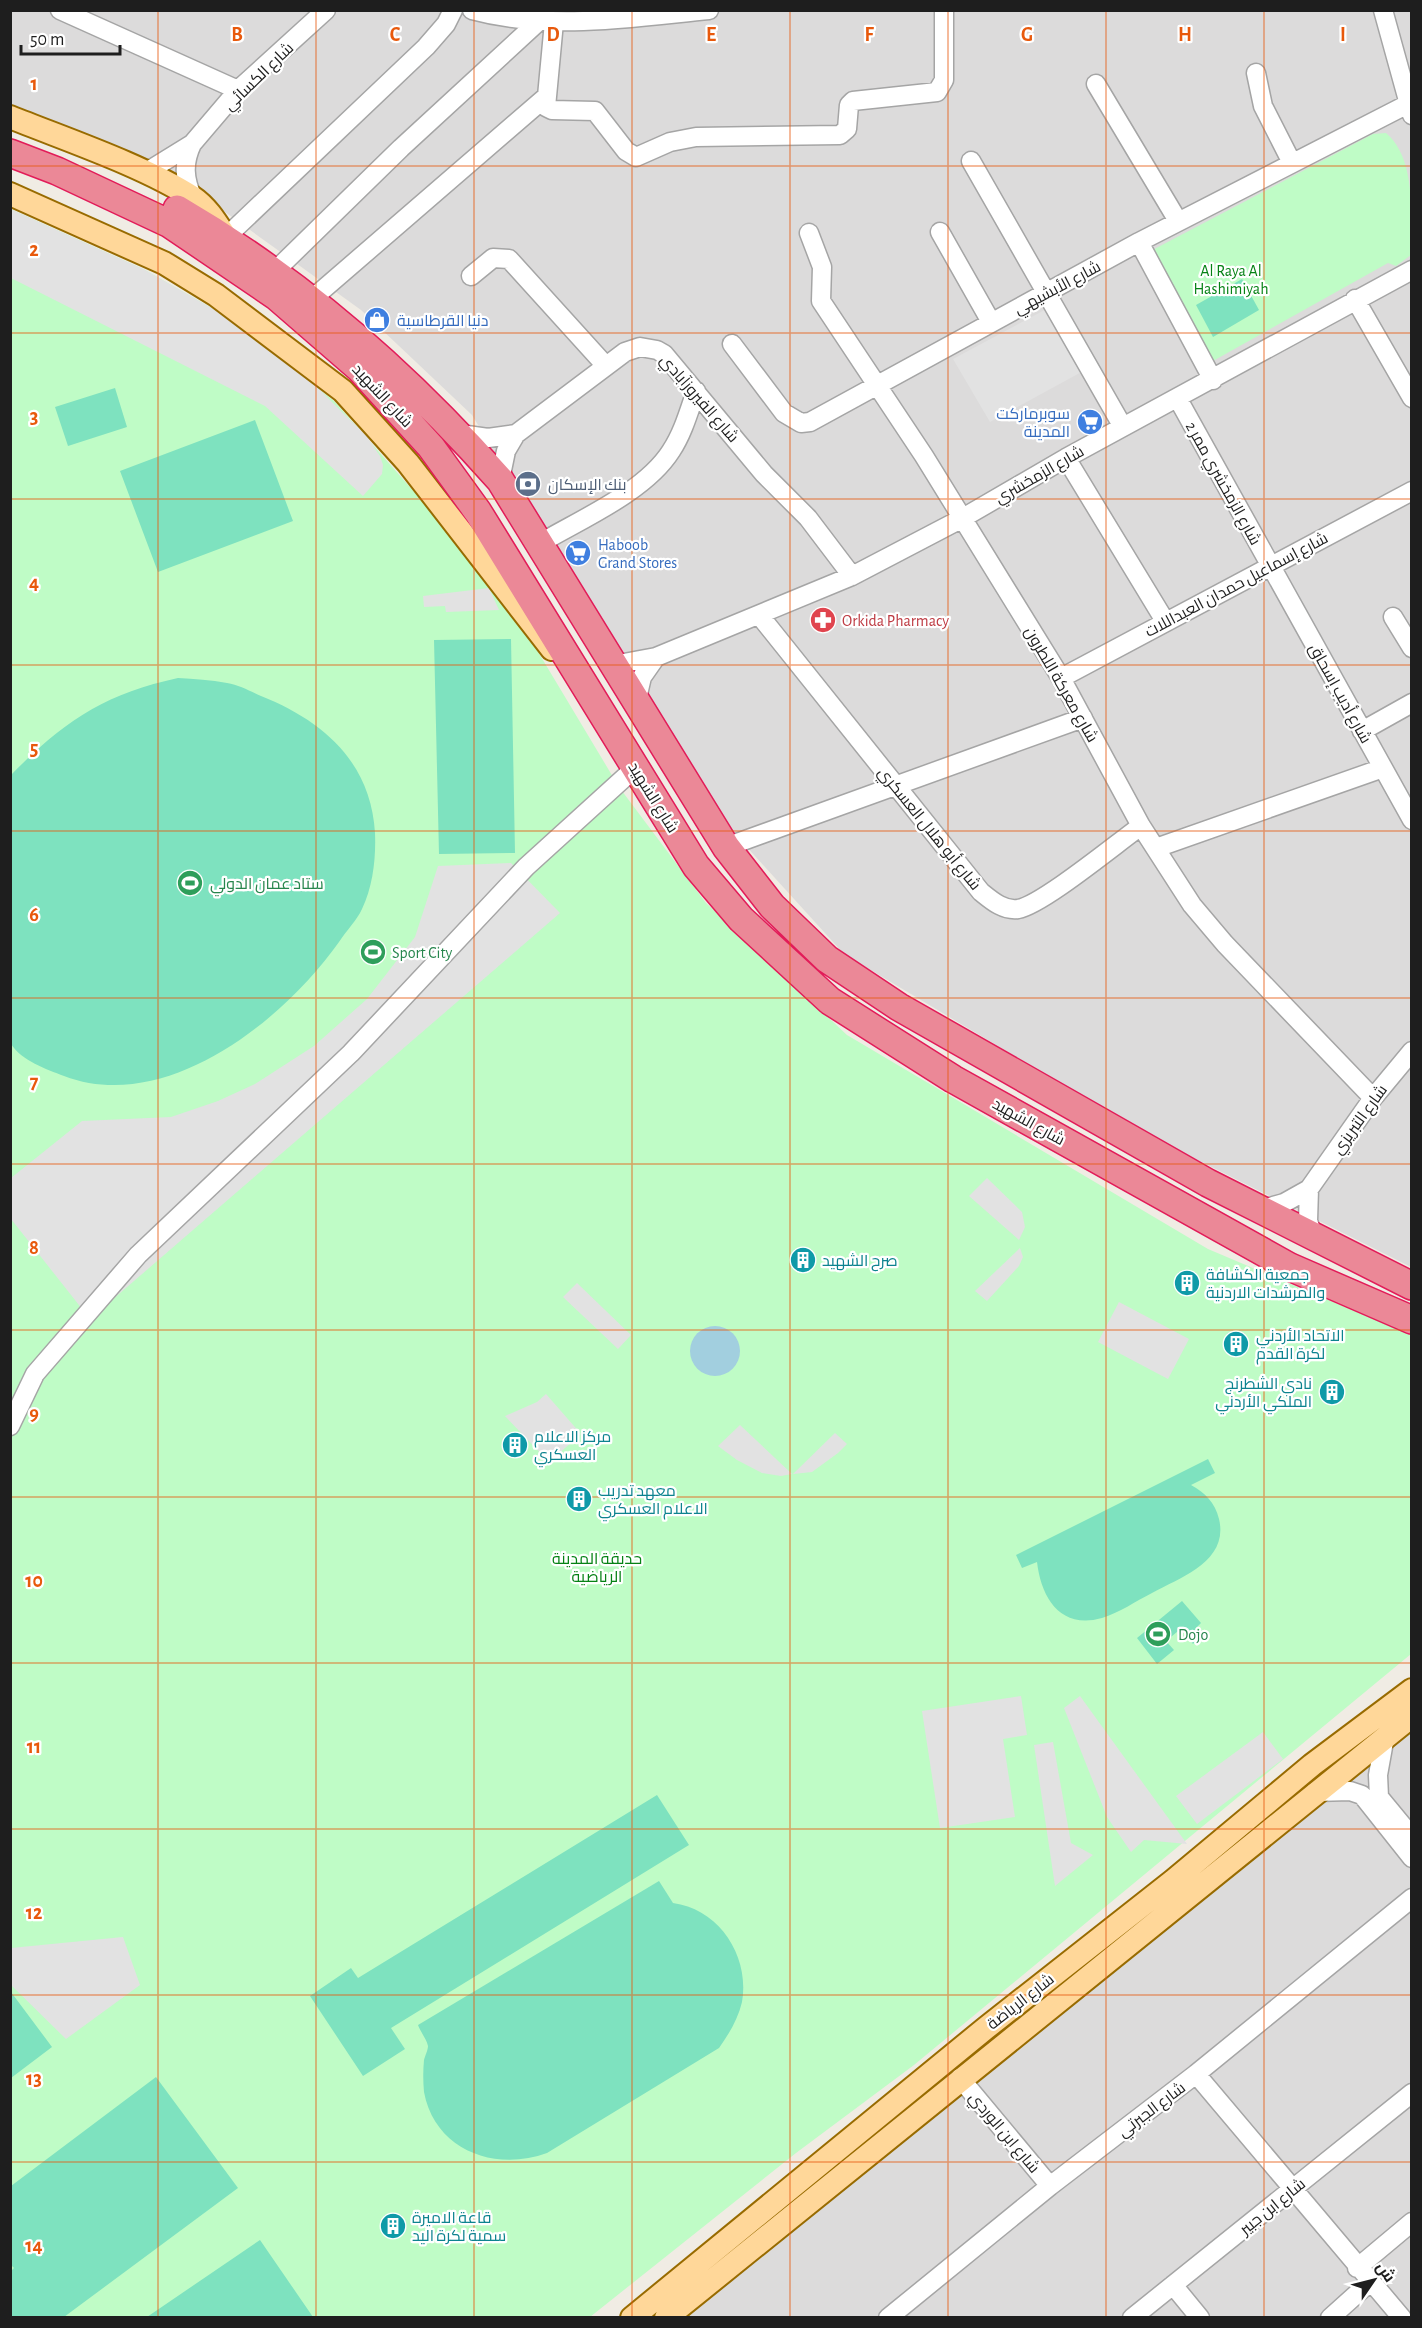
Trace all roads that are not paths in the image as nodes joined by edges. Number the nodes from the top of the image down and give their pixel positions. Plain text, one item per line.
1 (60, 10) edge
2 (326, 10) edge
3 (453, 10) edge
4 (472, 10) edge
5 (709, 10) edge
6 (944, 10) edge
7 (1383, 10) edge
8 (635, 14) edge
9 (546, 22) junction
10 (1256, 73) dead end
11 (1096, 84) dead end
12 (238, 90) junction
13 (547, 96) junction
14 (1410, 110) edge
15 (10, 117) edge
16 (10, 137) edge
17 (192, 144) junction
18 (10, 153) edge
19 (10, 161) edge
20 (971, 161) dead end
21 (1292, 163) junction
22 (145, 173) junction
23 (10, 194) edge
24 (193, 198) junction
25 (1178, 221) junction
26 (940, 232) dead end
27 (809, 233) dead end
28 (226, 237) junction
29 (1139, 242) junction
30 (1412, 270) edge
31 (275, 271) junction
32 (471, 276) dead end
33 (1048, 292) junction
34 (312, 299) junction
35 (1355, 299) junction
36 (991, 322) junction
37 (732, 344) dead end
38 (606, 366) junction
39 (1213, 380) junction
40 (878, 385) junction
41 (696, 391) junction
42 (1412, 398) edge
43 (1178, 399) junction
44 (397, 410) junction
45 (1123, 428) junction
46 (459, 434) junction
47 (516, 434) junction
48 (1066, 458) junction
49 (500, 480) junction
50 (1412, 491) edge
51 (961, 519) junction
52 (539, 544) junction
53 (1271, 567) junction
54 (852, 576) junction
55 (760, 616) junction
56 (1393, 617) dead end
57 (1165, 621) junction
58 (1412, 648) edge
59 (656, 657) junction
60 (613, 665) junction
61 (574, 667) junction
62 (1061, 678) junction
63 (636, 703) junction
64 (1412, 703) edge
65 (1083, 718) junction
66 (1362, 731) junction
67 (635, 768) junction
68 (1383, 768) junction
69 (894, 786) junction
70 (1412, 820) edge
71 (1141, 826) junction
72 (726, 847) junction
73 (1156, 849) junction
74 (1412, 1051) edge
75 (1373, 1098) junction
76 (1309, 1189) junction
77 (1259, 1210) junction
78 (1314, 1238) junction
79 (1412, 1286) edge
80 (1412, 1320) edge
81 (10, 1426) edge
82 (1412, 1690) edge
83 (1412, 1716) edge
84 (1385, 1736) junction
85 (1315, 1792) junction
86 (1412, 1837) edge
87 (1412, 1858) edge
88 (1210, 1864) junction
89 (1412, 1898) edge
90 (1196, 2074) junction
91 (960, 2078) junction
92 (1412, 2093) edge
93 (1050, 2186) junction
94 (1292, 2189) junction
95 (1412, 2222) edge
96 (1357, 2268) junction
97 (1370, 2282) junction
98 (1173, 2285) junction
99 (638, 2316) edge
100 (666, 2318) edge
101 (888, 2318) edge
102 (1132, 2318) edge
103 (1200, 2318) edge
104 (1330, 2318) edge
105 (1402, 2318) edge

1 - 12 street
2 - 12 street, شارع الكسائي
3 - 28 street
4 - 9 street
5 - 8 street
6 - 13 street
7 - 14 street
8 - 9 street
9 - 13 street
9 - 31 street
10 - 21 street
11 - 25 street
12 - 17 street, شارع الكسائي
13 - 34 street
14 - 21 street, شارع الأبشيهي
15 - 22 main road
16 - 28 highway, شارع الشهيد
17 - 22 street, شارع الكسائي
17 - 24 street, شارع الكسائي
18 - 44 highway, شارع الشهيد
19 - 44 highway
20 - 33 street
21 - 25 street, شارع الأبشيهي
22 - 24 main road
23 - 61 main road
24 - 28 main road
25 - 29 street, شارع الأبشيهي
26 - 36 street
27 - 40 street, شارع معركة اللطرون
28 - 31 highway, شارع الشهيد
29 - 33 street, شارع الأبشيهي
29 - 39 street
30 - 35 street, شارع الزمخشري
31 - 34 highway, شارع الشهيد
32 - 38 street
33 - 36 street, شارع الأبشيهي
33 - 45 street
34 - 46 highway, شارع الشهيد
35 - 39 street, شارع الزمخشري
35 - 42 street
36 - 40 street, شارع الأبشيهي
37 - 40 street, شارع الأبشيهي
38 - 41 street, شارع الفيروزآبادي
38 - 47 street, شارع الفيروزآبادي
39 - 43 street, شارع الزمخشري
40 - 51 street, شارع معركة اللطرون
41 - 52 street
41 - 54 street, شارع الفيروزآبادي
43 - 45 street, شارع الزمخشري
43 - 53 street, شارع الزمخشري ممر 2
44 - 61 highway, شارع الشهيد
45 - 48 street, شارع الزمخشري
46 - 47 street, شارع الفيروزآبادي
46 - 49 highway, شارع الشهيد
47 - 49 street, شارع الفيروزآبادي
48 - 51 street, شارع الزمخشري
48 - 57 street
49 - 52 highway, شارع الشهيد
50 - 53 street, شارع إسماعيل حمدان العبداللات
51 - 54 street, شارع الزمخشري
51 - 62 street, شارع معركة اللطرون
52 - 60 highway, شارع الشهيد
53 - 57 street, شارع إسماعيل حمدان العبداللات
53 - 66 street, شارع أديب إسحاق
54 - 55 street, شارع الزمخشري
55 - 59 street, شارع الزمخشري
55 - 69 street, شارع أبو هلال العسكري
56 - 58 street
57 - 62 street, شارع إسماعيل حمدان العبداللات
59 - 60 street, شارع الزمخشري
59 - 63 street
60 - 63 highway, شارع الشهيد
61 - 67 highway, شارع الشهيد
62 - 65 street, شارع معركة اللطرون
63 - 72 highway, شارع الشهيد
64 - 66 street
65 - 69 street
65 - 71 street, شارع معركة اللطرون
66 - 68 street, شارع أديب إسحاق
67 - 80 highway, شارع الشهيد
67 - 81 street
68 - 70 street, شارع أديب إسحاق
68 - 73 street
69 - 71 street, شارع أبو هلال العسكري
69 - 72 street
71 - 73 street, شارع معركة اللطرون
72 - 77 highway, شارع الشهيد
73 - 75 street, شارع معركة اللطرون
74 - 75 street, شارع التبريزي
75 - 76 street, شارع التبريزي
76 - 77 street, شارع التبريزي
76 - 78 street
77 - 78 highway, شارع الشهيد
78 - 79 highway, شارع الشهيد
82 - 88 main road, شارع الرياضة
83 - 84 main road, شارع الرياضة
84 - 85 main road, شارع الرياضة
84 - 86 street
85 - 87 street
85 - 88 main road, شارع الرياضة
88 - 91 main road, شارع الرياضة
88 - 99 main road, شارع الرياضة
89 - 90 street, شارع الجبرتي
90 - 93 street, شارع الجبرتي
90 - 94 street
91 - 93 street, شارع ابن الوردي
91 - 100 main road, شارع الرياضة
92 - 94 street, شارع ابن جبير
93 - 101 street, شارع الجبرتي
94 - 96 street
94 - 98 street, شارع ابن جبير
95 - 96 street
96 - 97 street
97 - 104 street
97 - 105 street
98 - 102 street, شارع ابن جبير
98 - 103 street

